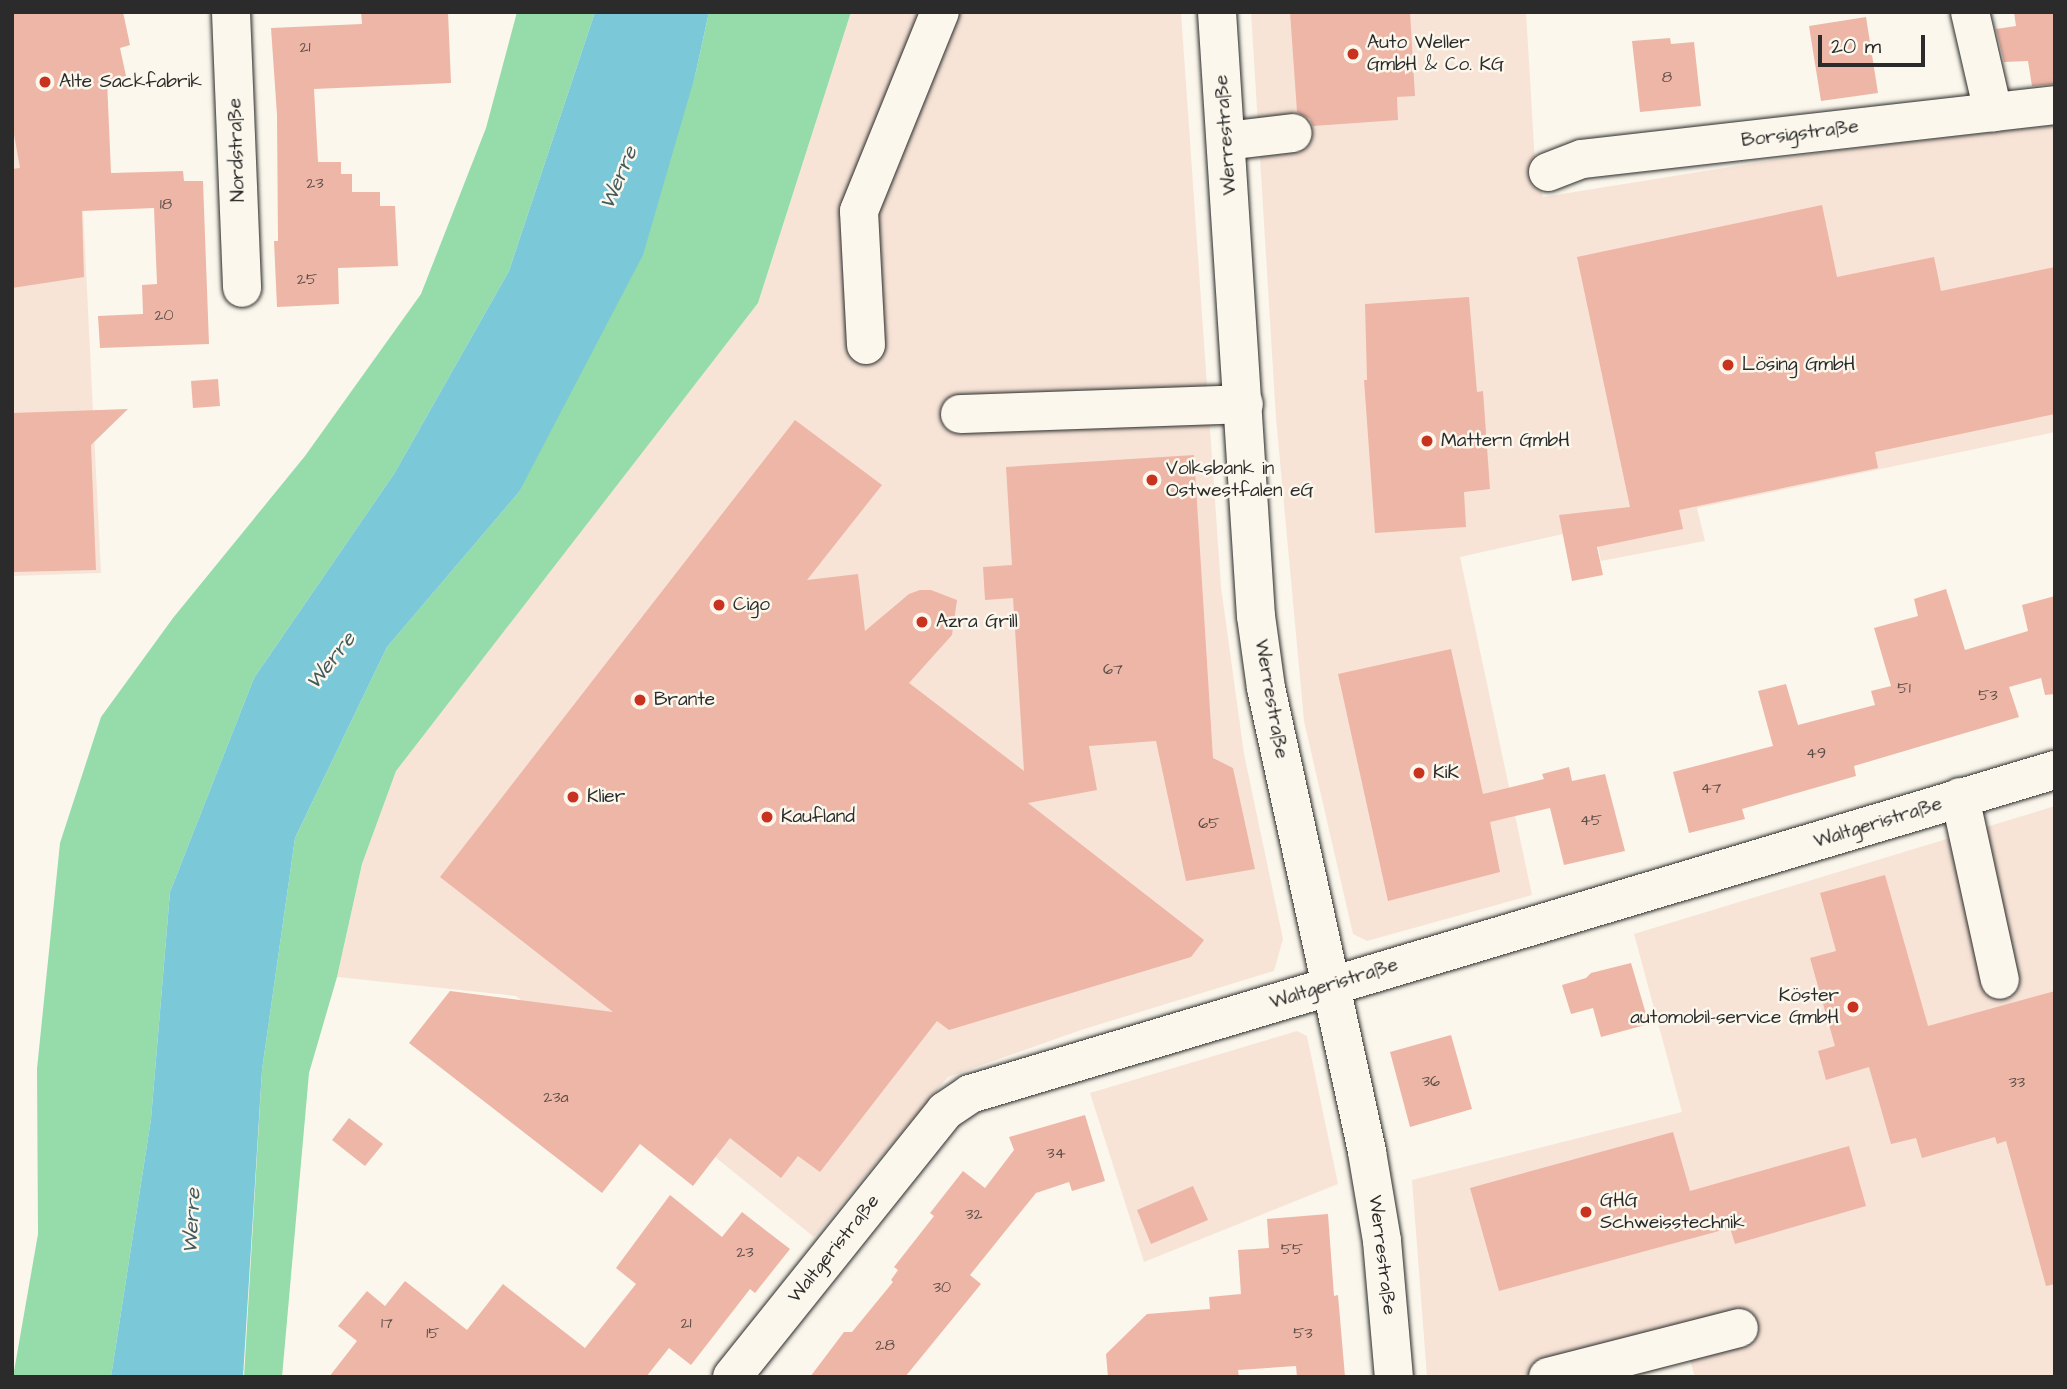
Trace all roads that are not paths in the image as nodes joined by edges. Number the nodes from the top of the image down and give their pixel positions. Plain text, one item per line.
1 (232, 12) edge
2 (940, 12) edge
3 (1217, 12) edge
4 (1970, 12) edge
5 (2055, 105) edge
6 (1993, 112) junction
7 (1293, 133) dead end
8 (1226, 141) junction
9 (1548, 173) dead end
10 (242, 288) dead end
11 (866, 345) dead end
12 (1244, 404) junction
13 (960, 414) dead end
14 (2055, 770) edge
15 (1960, 797) junction
16 (2000, 980) dead end
17 (1331, 985) junction
18 (1739, 1328) dead end
19 (732, 1377) edge
20 (1394, 1377) edge
21 (1548, 1377) edge

1 - 10 street, Nordstraße
2 - 11 street
3 - 8 street, Werrestraße
4 - 6 street
5 - 6 street, Borsigstraße
6 - 9 street, Borsigstraße
7 - 8 street
8 - 12 street, Werrestraße
12 - 13 street
12 - 17 street, Werrestraße
14 - 15 street, Waltgeristraße
15 - 16 street
15 - 17 street, Waltgeristraße
17 - 19 street, Waltgeristraße
17 - 20 street, Werrestraße
18 - 21 street

